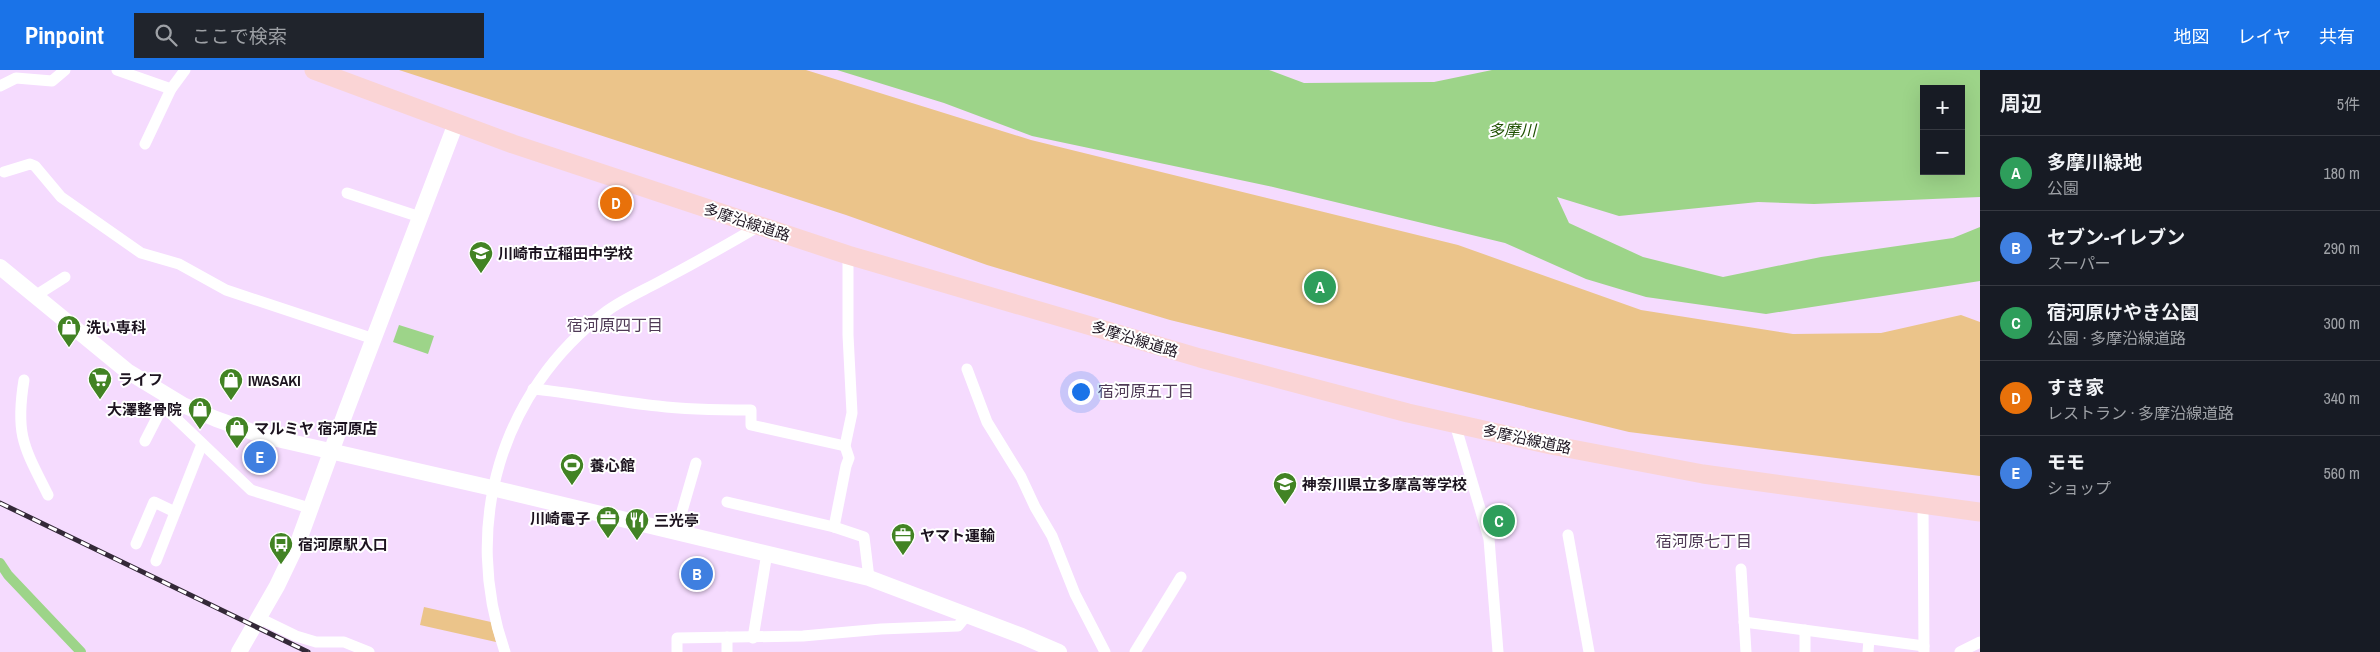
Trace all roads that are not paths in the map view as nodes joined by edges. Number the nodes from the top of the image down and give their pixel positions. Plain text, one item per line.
1 (65, 70) edge
2 (117, 70) edge
3 (185, 70) edge
4 (314, 70) edge
5 (0, 86) edge
6 (171, 89) junction
7 (456, 123) junction
8 (145, 144) dead end
9 (4, 172) dead end
10 (348, 193) dead end
11 (420, 217) junction
12 (759, 226) junction
13 (848, 255) junction
14 (0, 267) edge
15 (65, 277) dead end
16 (35, 296) junction
17 (374, 339) junction
18 (967, 369) dead end
19 (24, 380) dead end
20 (533, 389) junction
21 (165, 401) junction
22 (1455, 424) junction
23 (146, 441) dead end
24 (202, 444) junction
25 (845, 446) junction
26 (331, 451) junction
27 (696, 463) dead end
28 (492, 488) junction
29 (48, 495) dead end
30 (727, 502) dead end
31 (1923, 505) junction
32 (306, 507) dead end
33 (176, 512) junction
34 (1980, 512) edge
35 (834, 527) junction
36 (676, 532) junction
37 (1568, 535) dead end
38 (136, 544) dead end
39 (767, 553) junction
40 (156, 561) dead end
41 (1741, 569) dead end
42 (1181, 577) dead end
43 (869, 578) junction
44 (967, 615) junction
45 (259, 618) junction
46 (1744, 622) junction
47 (1805, 630) junction
48 (727, 637) junction
49 (753, 638) junction
50 (1869, 639) junction
51 (1980, 642) edge
52 (1924, 649) edge
53 (239, 652) edge
54 (369, 652) edge
55 (504, 652) edge
56 (677, 652) edge
57 (727, 652) edge
58 (1059, 652) edge
59 (1105, 652) edge
60 (1135, 652) edge
61 (1498, 652) edge
62 (1589, 652) edge
63 (1746, 652) edge
64 (1805, 652) edge
65 (1868, 652) edge
66 (1960, 652) edge

1 - 5 street
2 - 6 street
3 - 6 street
4 - 7 main road, 多摩沿線道路
6 - 8 street
7 - 11 street
7 - 12 main road, 多摩沿線道路
9 - 17 street
10 - 11 street
11 - 17 street
12 - 13 main road, 多摩沿線道路
12 - 20 street
13 - 22 main road, 多摩沿線道路
13 - 25 street
14 - 16 street
15 - 16 street
16 - 21 street
17 - 26 street
18 - 59 street
19 - 29 street
20 - 25 street
20 - 28 street
21 - 23 street
21 - 24 street
21 - 26 street
22 - 31 main road, 多摩沿線道路
22 - 61 street
24 - 32 street
24 - 33 street
25 - 35 street
26 - 28 street
26 - 45 street
27 - 36 street
28 - 36 street
28 - 55 street
30 - 35 street
31 - 34 main road, 多摩沿線道路
31 - 52 street
33 - 38 street
33 - 40 street
35 - 43 street
36 - 39 street
37 - 62 street
39 - 43 street
39 - 49 street
41 - 46 street
42 - 60 street
43 - 44 street
44 - 49 street
44 - 58 street
45 - 53 street
45 - 54 street
46 - 47 street
46 - 63 street
47 - 50 street
47 - 64 street
48 - 49 street
48 - 56 street
48 - 57 street
50 - 52 street
50 - 65 street
51 - 66 street

